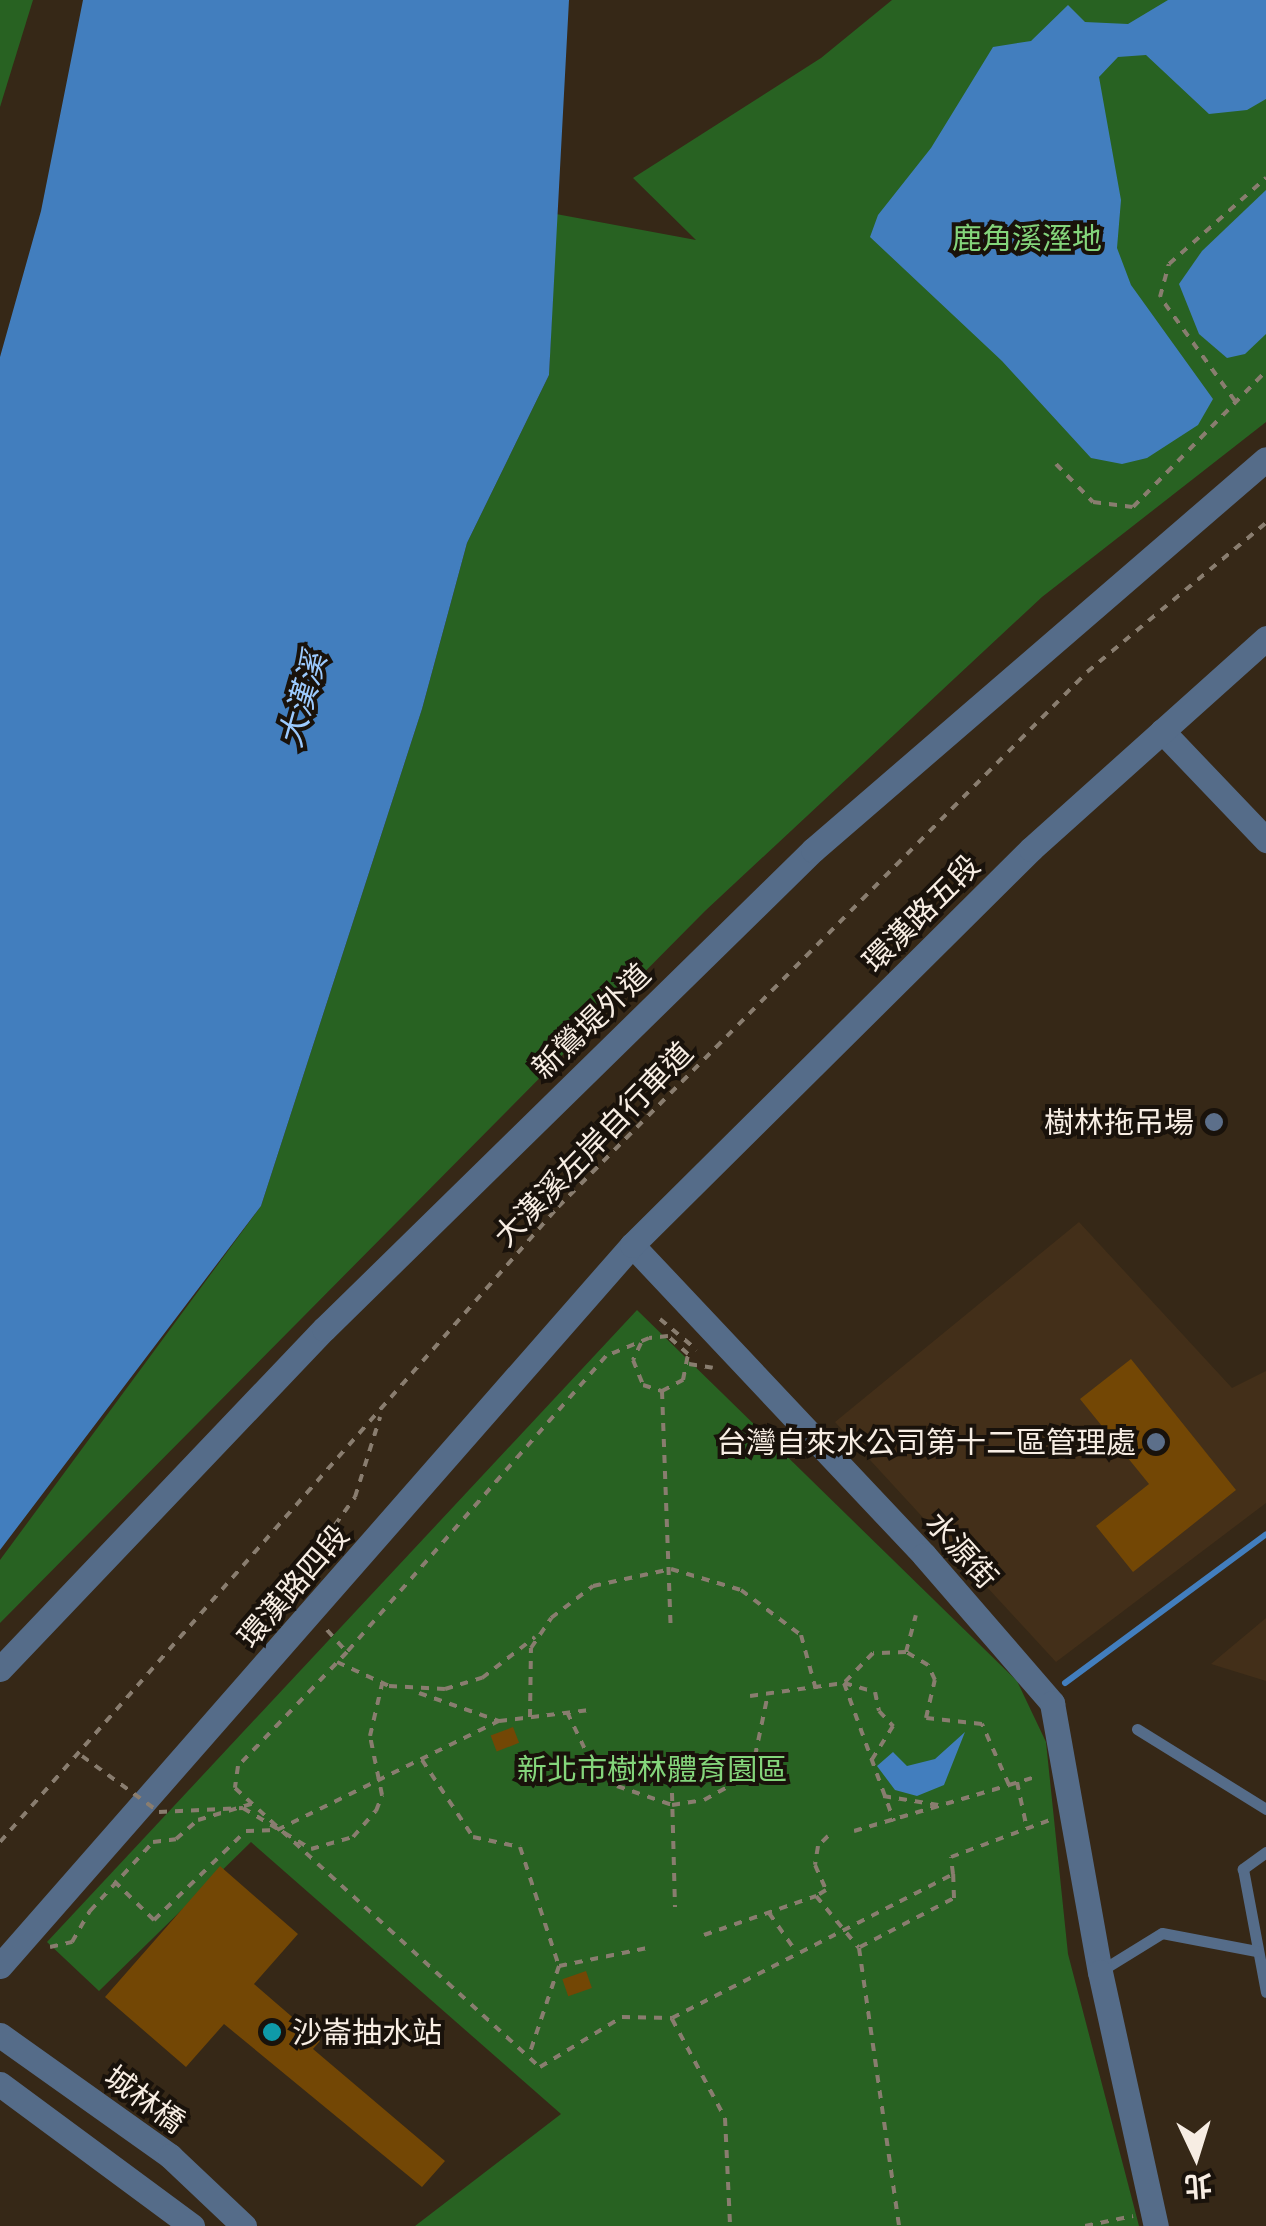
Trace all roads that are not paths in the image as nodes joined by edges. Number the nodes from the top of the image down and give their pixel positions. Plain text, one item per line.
1 (1266, 460) edge
2 (1266, 638) edge
3 (1162, 732) junction
4 (1266, 840) edge
5 (632, 1245) junction
6 (0, 1670) edge
7 (1137, 1730) dead end
8 (1266, 1809) edge
9 (1266, 1852) edge
10 (1256, 1951) junction
11 (0, 1966) edge
12 (1100, 1972) junction
13 (1266, 1992) edge
14 (0, 2035) edge
15 (0, 2084) edge
16 (1154, 2219) edge
17 (192, 2226) edge
18 (244, 2226) edge

1 - 6 street, 新鶯堤外道
2 - 3 street, 環漢路五段
3 - 4 street
3 - 5 street, 環漢路五段
5 - 11 street, 環漢路四段
5 - 12 street, 水源街
7 - 8 lane
9 - 10 lane
10 - 12 lane
10 - 13 lane
12 - 16 street, 水源街
14 - 18 street, 城林橋
15 - 17 street

